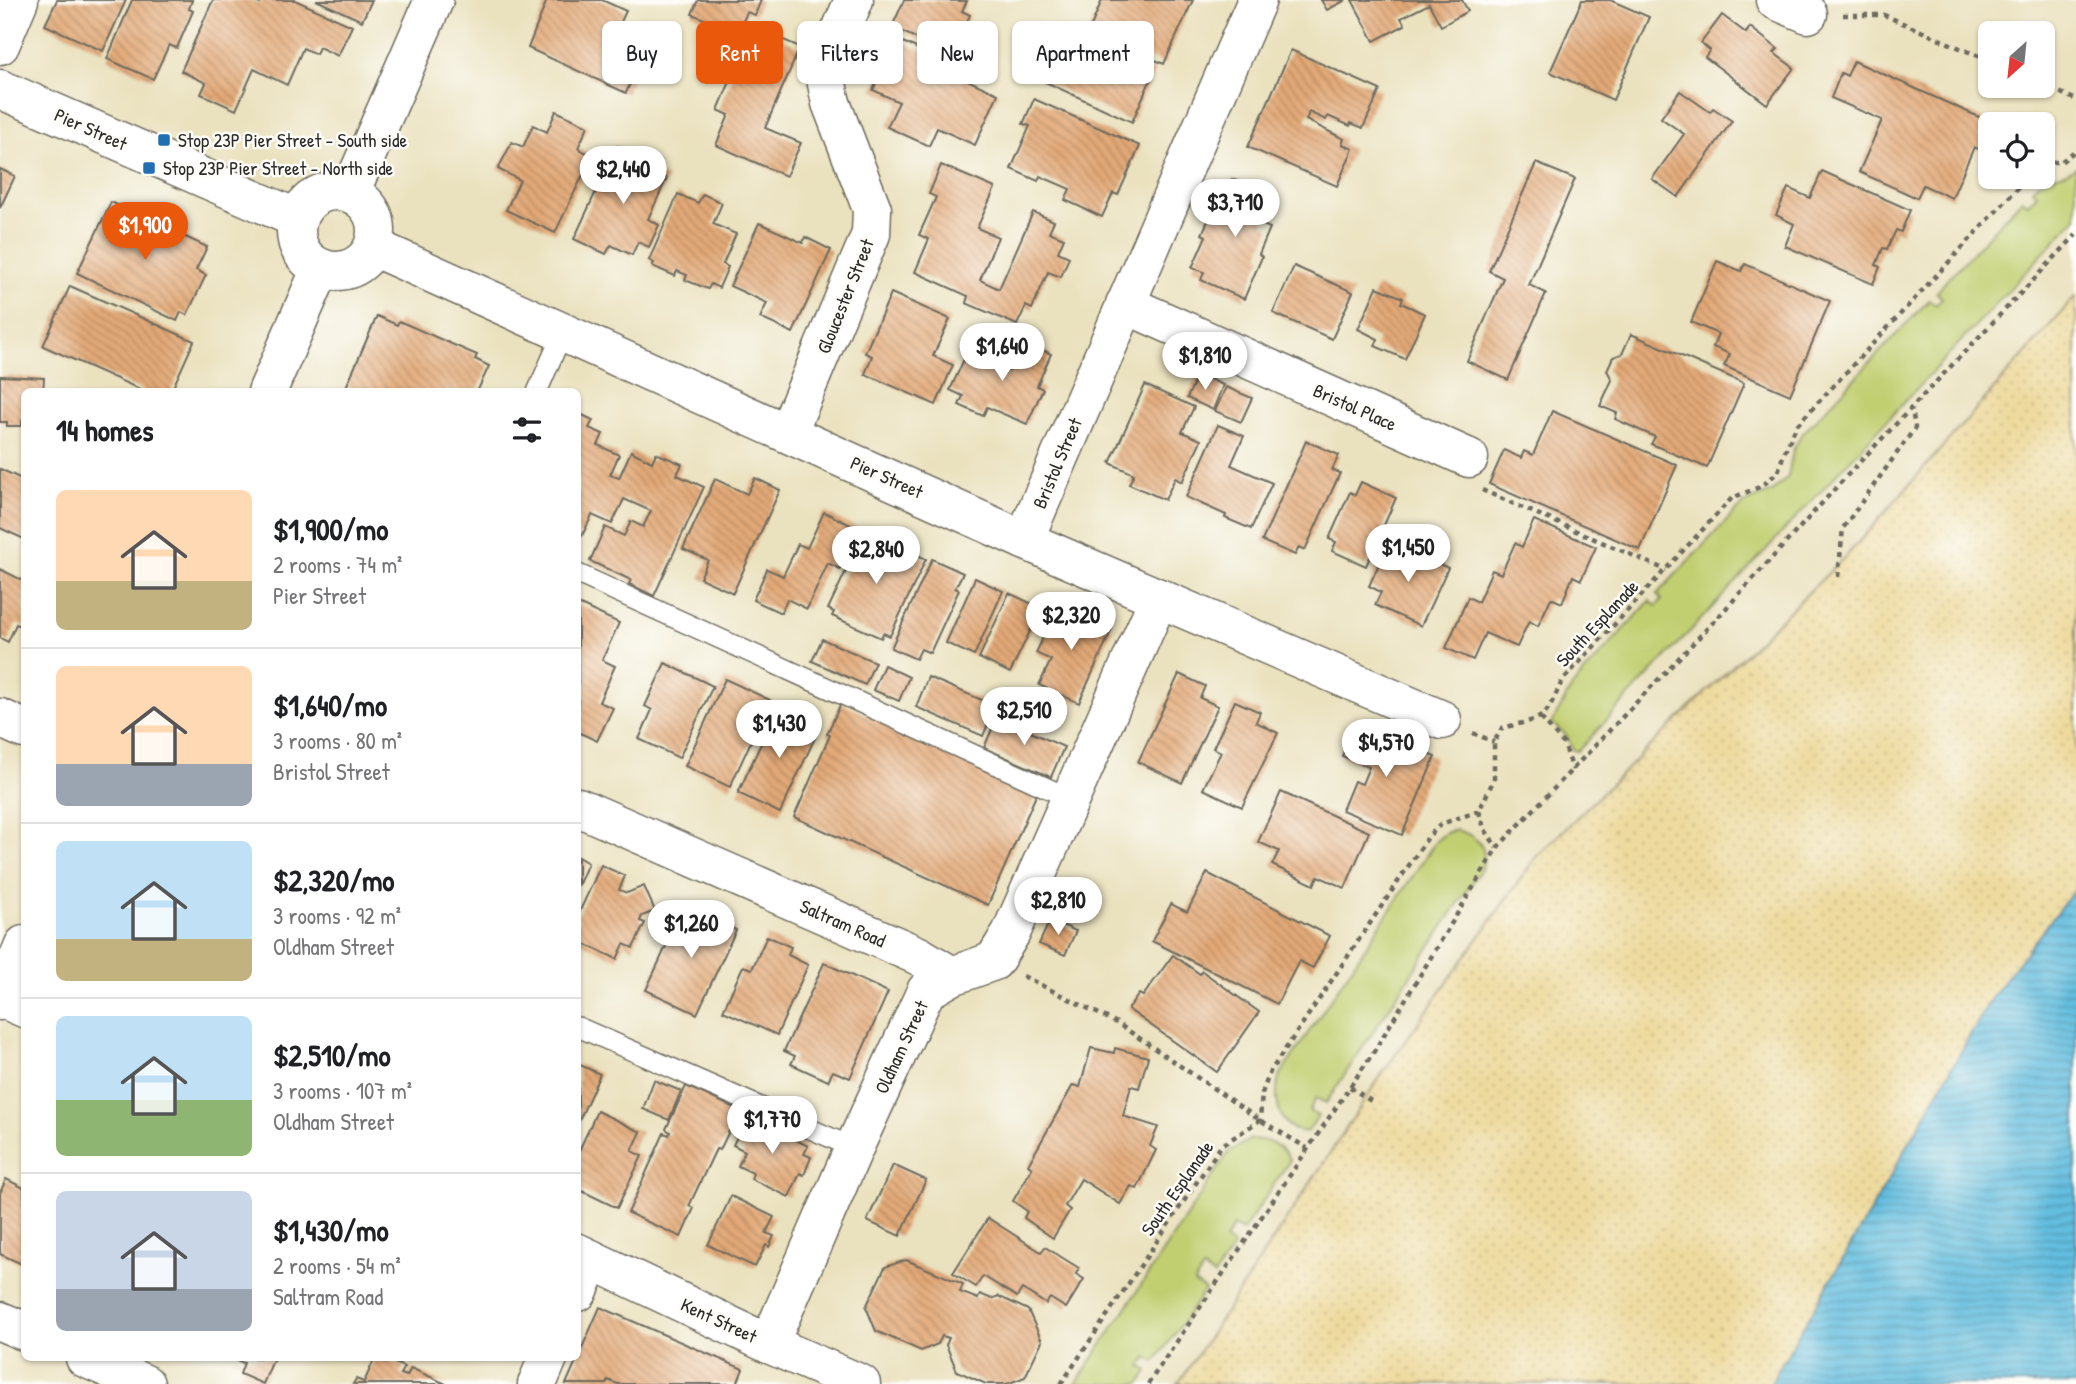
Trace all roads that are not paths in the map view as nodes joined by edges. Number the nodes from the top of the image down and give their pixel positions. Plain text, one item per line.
1 (19, 0) edge
2 (435, 0) edge
3 (854, 0) edge
4 (1257, 0) edge
5 (0, 45) edge
6 (0, 89) edge
7 (350, 193) junction
8 (298, 219) junction
9 (373, 247) junction
10 (321, 268) junction
11 (1125, 304) junction
12 (563, 332) junction
13 (269, 388) edge
14 (539, 388) edge
15 (788, 432) junction
16 (1476, 475) road end
17 (1024, 540) junction
18 (581, 575) edge
19 (1159, 598) junction
20 (0, 718) edge
21 (1442, 720) dead end
22 (21, 728) edge
23 (1069, 798) junction
24 (581, 808) edge
25 (21, 957) edge
26 (952, 976) junction
27 (9, 1003) edge
28 (581, 1028) edge
29 (854, 1148) junction
30 (582, 1268) edge
31 (0, 1321) edge
32 (21, 1330) edge
33 (769, 1343) junction
34 (92, 1361) edge
35 (547, 1361) edge
36 (145, 1384) edge
37 (537, 1384) edge
38 (861, 1384) edge

1 - 5 street
2 - 7 street
3 - 15 street, Gloucester Street
4 - 11 street, Bristol Street
6 - 8 street, Pier Street
7 - 8 street
7 - 9 street
8 - 10 street
9 - 10 street
9 - 12 street, Pier Street
10 - 13 street
11 - 16 street, Bristol Place
11 - 17 street, Bristol Street
12 - 14 lane
12 - 15 street, Pier Street
15 - 17 street, Pier Street
17 - 19 street, Pier Street
18 - 23 lane
19 - 21 street, Pier Street
19 - 23 street
20 - 22 street
23 - 26 street, Oldham Street
24 - 26 street, Saltram Road
25 - 27 street
26 - 29 street, Oldham Street
28 - 29 lane
29 - 33 street, Oldham Street
30 - 33 street, Kent Street
31 - 32 street
33 - 38 street, Kent Street
34 - 36 street
35 - 37 street

